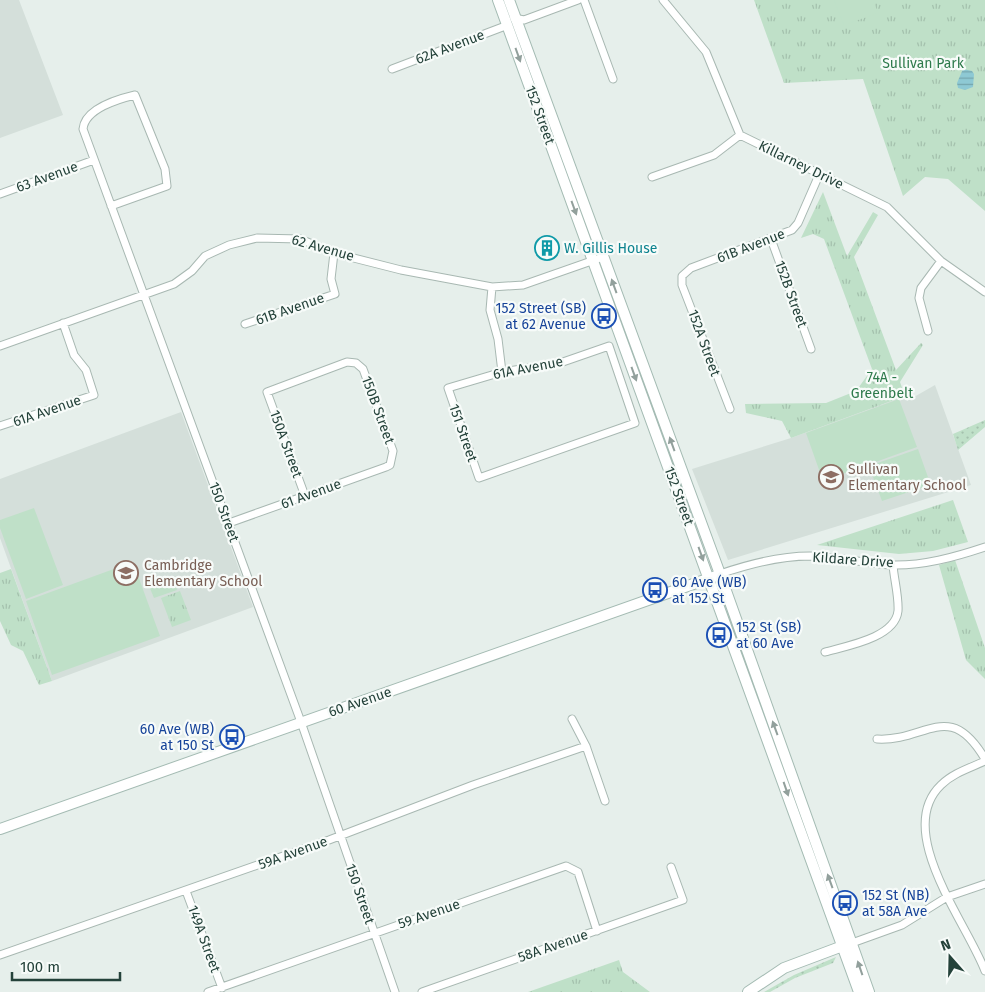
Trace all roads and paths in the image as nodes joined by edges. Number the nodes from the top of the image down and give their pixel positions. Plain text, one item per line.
1 (509, 0) edge
2 (578, 0) edge
3 (584, 0) edge
4 (663, 0) edge
5 (500, 5) edge
6 (512, 22) junction
7 (392, 69) dead end
8 (613, 79) dead end
9 (740, 135) junction
10 (94, 160) junction
11 (819, 174) junction
12 (652, 177) dead end
13 (0, 194) edge
14 (111, 206) junction
15 (771, 239) junction
16 (334, 253) junction
17 (603, 256) junction
18 (592, 260) junction
19 (941, 261) junction
20 (682, 276) joint
21 (492, 287) junction
22 (985, 292) edge
23 (145, 294) junction
24 (63, 323) junction
25 (245, 324) dead end
26 (928, 331) dead end
27 (0, 346) edge
28 (811, 349) dead end
29 (356, 363) joint
30 (502, 372) junction
31 (448, 388) joint
32 (730, 409) dead end
33 (0, 426) edge
34 (392, 461) joint
35 (479, 478) joint
36 (305, 496) junction
37 (229, 524) junction
38 (985, 547) edge
39 (892, 565) junction
40 (720, 574) junction
41 (710, 578) junction
42 (825, 652) dead end
43 (572, 719) dead end
44 (302, 722) junction
45 (877, 739) dead end
46 (586, 746) junction
47 (985, 760) edge
48 (605, 801) dead end
49 (0, 829) edge
50 (340, 836) junction
51 (671, 867) dead end
52 (985, 884) edge
53 (186, 891) junction
54 (947, 897) junction
55 (598, 930) junction
56 (374, 933) junction
57 (847, 944) junction
58 (0, 955) edge
59 (985, 971) edge
60 (222, 988) junction
61 (208, 992) edge
62 (396, 992) edge
63 (422, 992) edge
64 (748, 992) edge
65 (859, 992) edge
66 (869, 992) edge

1 - 6 main road, 152 Street
2 - 6 street, 62A Avenue
3 - 8 street
4 - 9 street
5 - 6 main road, 152 Street
6 - 7 street, 62A Avenue
6 - 17 main road, 152 Street
6 -> 18 main road, 152 Street
9 - 11 street, Killarney Drive
9 - 12 street
10 - 13 street, 63 Avenue
10 - 14 street, 150 Street
10 - 14 street, 150 Street
11 - 15 street, 61B Avenue
11 - 19 street, Killarney Drive
14 - 23 street, 150 Street
15 - 20 street, 61B Avenue
15 - 28 street, 152B Street
16 - 21 street, 62 Avenue
16 - 23 street, 62 Avenue
16 - 25 street, 61B Avenue
17 - 18 street, 62 Avenue
40 -> 17 main road, 152 Street
18 - 21 street, 62 Avenue
18 -> 41 main road, 152 Street
19 - 22 street, Killarney Drive
19 - 26 street
20 - 32 street, 152A Street
21 - 30 street
23 - 24 street, 62 Avenue
23 - 37 street, 150 Street
24 - 27 street, 62 Avenue
24 - 33 street, 61A Avenue
29 - 34 street, 150B Street
29 - 36 street, 150A Street
30 - 31 street, 61A Avenue
30 - 35 street, 61A Avenue
31 - 35 street, 151 Street
34 - 36 street, 61 Avenue
36 - 37 street, 61 Avenue
37 - 44 street, 150 Street
38 - 39 street, Kildare Drive
39 - 40 street, Kildare Drive
39 - 42 street
40 - 41 main road, 60 Avenue
57 -> 40 main road, 152 Street
41 - 44 main road, 60 Avenue
41 -> 57 main road, 152 Street
43 - 46 street
44 - 49 main road, 60 Avenue
44 - 50 street, 150 Street
45 - 47 street
46 - 48 street
46 - 50 street, 59A Avenue
47 - 54 street
50 - 53 street, 59A Avenue
50 - 56 street, 150 Street
51 - 55 street, 58A Avenue
52 - 54 street
53 - 58 street, 59A Avenue
53 - 60 street, 149A Street
54 - 57 street
54 - 59 street
55 - 56 street, 59 Avenue
55 - 63 street, 58A Avenue
56 - 60 street, 59 Avenue
56 - 62 street, 150 Street
57 - 64 main road
57 - 65 main road, 152 Street
66 -> 57 main road, 152 Street
60 - 61 street, 59 Avenue

